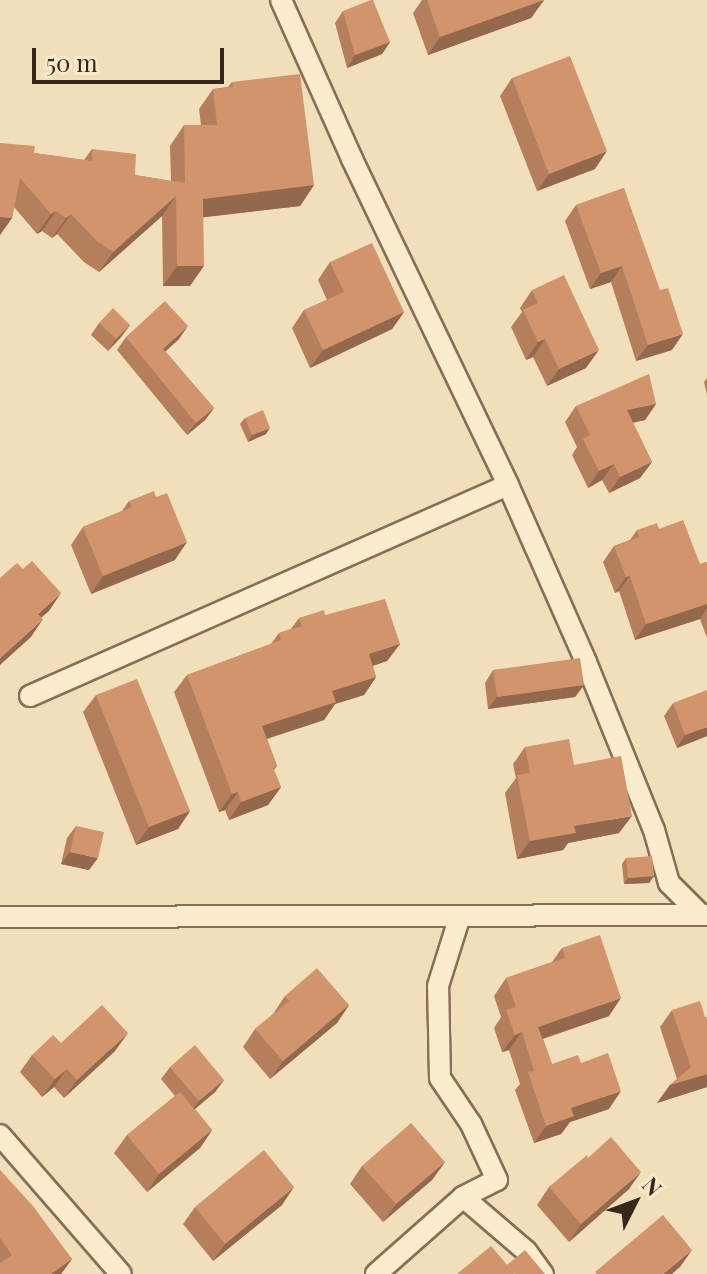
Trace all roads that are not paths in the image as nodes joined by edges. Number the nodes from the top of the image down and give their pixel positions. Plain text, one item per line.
1 (281, 0) edge
2 (508, 485) junction
3 (30, 696) dead end
4 (704, 915) edge
5 (460, 916) junction
6 (0, 917) edge
7 (0, 1135) edge
8 (463, 1197) junction
9 (121, 1274) edge
10 (376, 1274) edge
11 (543, 1274) edge

1 - 2 street
2 - 3 street
2 - 4 street
4 - 5 street
5 - 6 street
5 - 8 street
7 - 9 street
8 - 10 street
8 - 11 street

